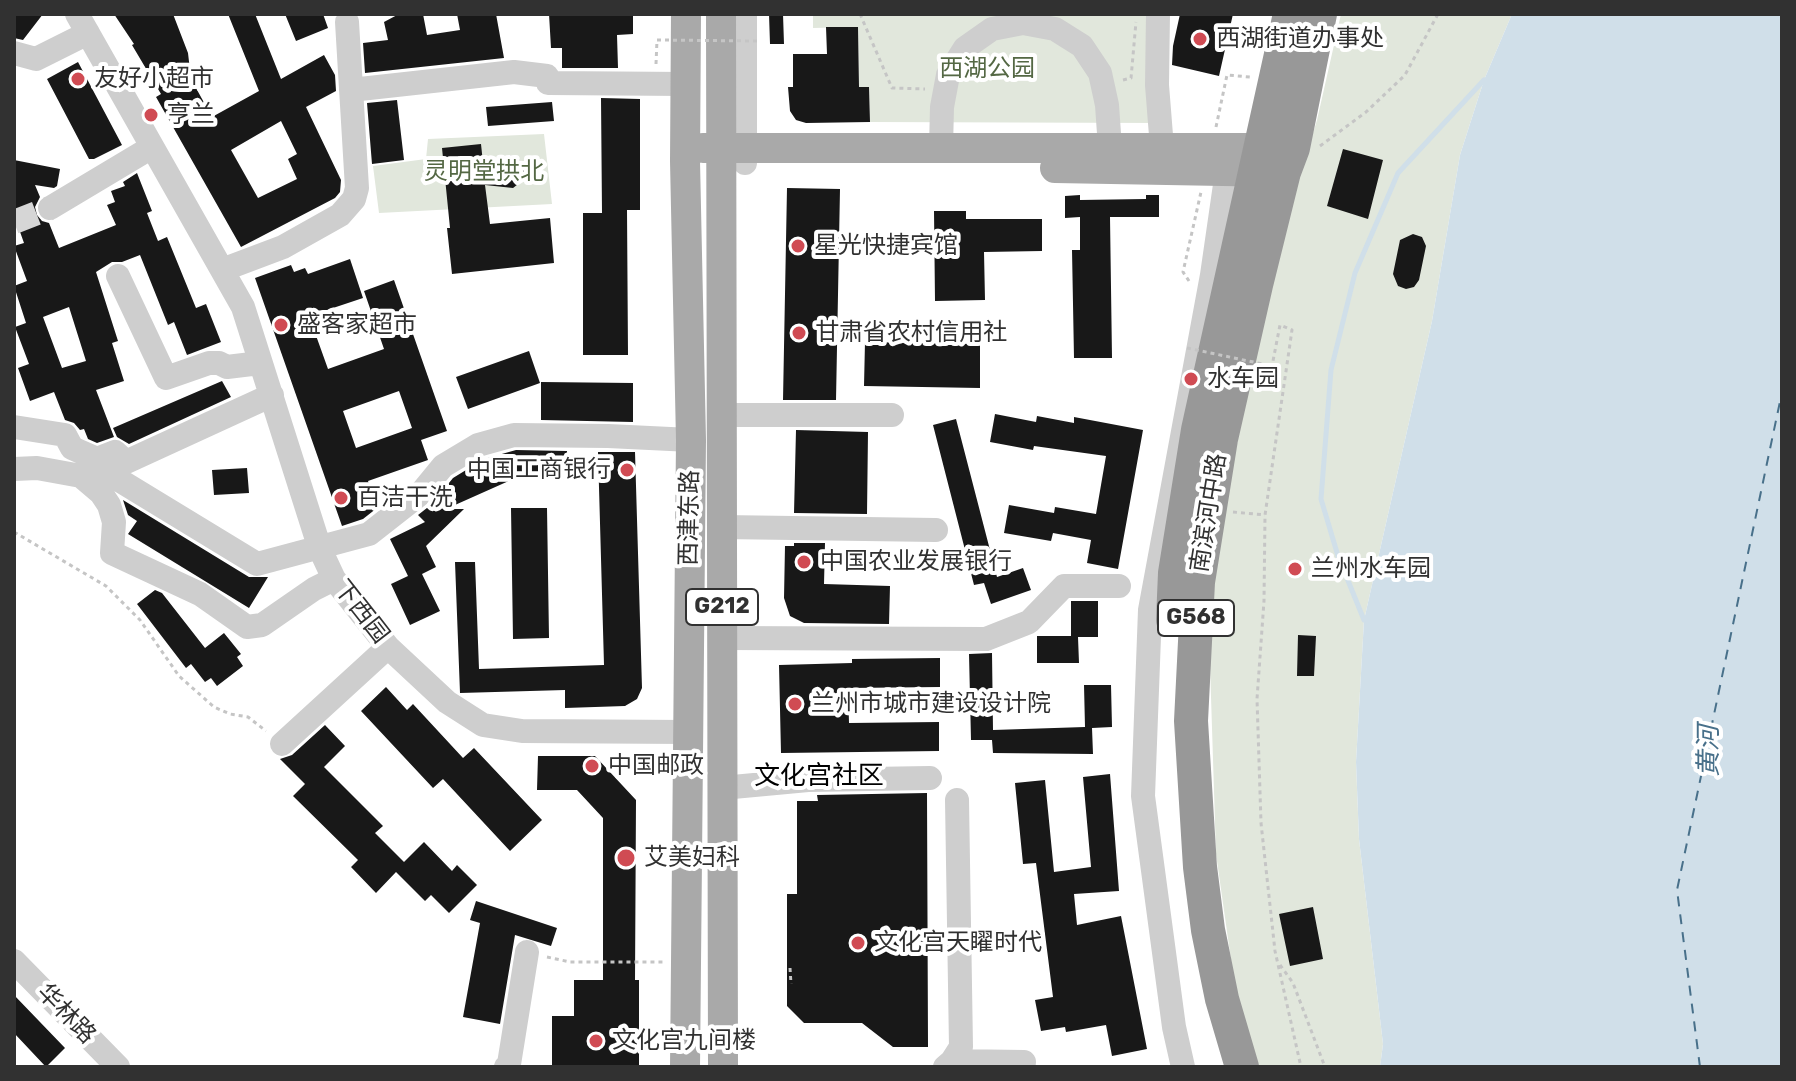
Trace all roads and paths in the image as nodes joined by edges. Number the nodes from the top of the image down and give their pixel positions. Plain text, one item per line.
1 (686, 14) edge
2 (721, 14) edge
3 (745, 14) edge
4 (860, 14) edge
5 (1137, 14) edge
6 (1158, 14) edge
7 (1290, 14) edge
8 (1320, 14) edge
9 (1438, 14) edge
10 (1022, 16) edge
11 (347, 22) dead end
12 (82, 24) edge
13 (757, 41) dead end
14 (14, 53) edge
15 (656, 65) dead end
16 (686, 84) junction
17 (1103, 86) junction
18 (945, 89) junction
19 (351, 90) junction
20 (152, 147) junction
21 (941, 148) junction
22 (1110, 148) junction
23 (1162, 148) junction
24 (685, 155) junction
25 (733, 155) junction
26 (1273, 159) junction
27 (50, 208) tunnel mouth
28 (222, 270) junction
29 (118, 276) dead end
30 (1280, 325) dead end
31 (1187, 348) dead end
32 (260, 363) junction
33 (1272, 366) dead end
34 (272, 395) junction
35 (721, 415) junction
36 (892, 415) dead end
37 (14, 427) edge
38 (691, 440) junction
39 (97, 459) junction
40 (14, 469) edge
41 (1210, 509) junction
42 (1265, 515) junction
43 (722, 527) junction
44 (936, 530) dead end
45 (14, 532) edge
46 (320, 549) junction
47 (334, 579) junction
48 (1119, 586) dead end
49 (722, 638) junction
50 (388, 647) junction
51 (687, 732) junction
52 (282, 744) joint
53 (930, 778) dead end
54 (722, 788) junction
55 (957, 800) dead end
56 (527, 952) joint
57 (1277, 960) junction
58 (14, 961) edge
59 (687, 962) junction
60 (790, 968) dead end
61 (791, 984) dead end
62 (1024, 1062) dead end
63 (948, 1064) edge
64 (118, 1067) edge
65 (506, 1067) edge
66 (685, 1067) edge
67 (723, 1067) edge
68 (1183, 1067) edge
69 (1221, 1067) edge
70 (1242, 1067) edge
71 (1301, 1067) edge
72 (1325, 1067) edge

1 - 16 main road, 西津东路 / G212
2 - 25 main road, 西津东路 / G212
3 - 25 street, 西津东路
4 - 18 path
5 - 17 path
6 - 23 street
7 - 26 highway, 南滨河中路 / G568
8 - 26 highway, 南滨河中路 / G568
9 - 26 path
10 - 17 street
10 - 18 street
11 - 19 street
12 - 14 street
12 - 20 street, 下西园
13 - 15 path, bridge
16 - 19 street
16 - 24 main road, 西津东路 / G212
17 - 22 street
18 - 21 street
19 - 28 street
20 - 27 street
20 - 28 street, 下西园
21 - 22 main road
21 - 25 main road
22 - 23 main road
23 - 26 main road
24 - 25 main road
24 - 38 main road, 西津东路 / G212
25 - 26 main road
25 - 35 main road, 西津东路 / G212
26 - 41 highway, 南滨河中路 / G568
26 - 68 street
26 - 69 highway, 南滨河中路 / G568
28 - 32 street, 下西园
29 - 32 street
30 - 42 path
31 - 33 path, bridge
32 - 34 street, 下西园
34 - 39 street
34 - 46 street, 下西园
35 - 36 street
35 - 43 main road, 西津东路 / G212
37 - 39 street
38 - 46 street
38 - 51 main road, 西津东路 / G212
39 - 46 street
40 - 47 street
41 - 42 path
41 - 70 highway, 南滨河中路 / G568
42 - 57 path
43 - 44 street
43 - 49 main road, 西津东路 / G212
45 - 52 path
46 - 47 street, 下西园
47 - 50 street, 下西园
48 - 49 street
49 - 54 main road, 西津东路 / G212
50 - 51 street, 下西园
50 - 52 street
51 - 59 main road, 西津东路 / G212
53 - 54 street
54 - 67 main road, 西津东路 / G212
55 - 63 street
56 - 59 path
56 - 65 street
57 - 71 path
57 - 72 path
58 - 64 street, 华林路
59 - 66 main road, 西津东路 / G212
60 - 61 path
62 - 63 street

